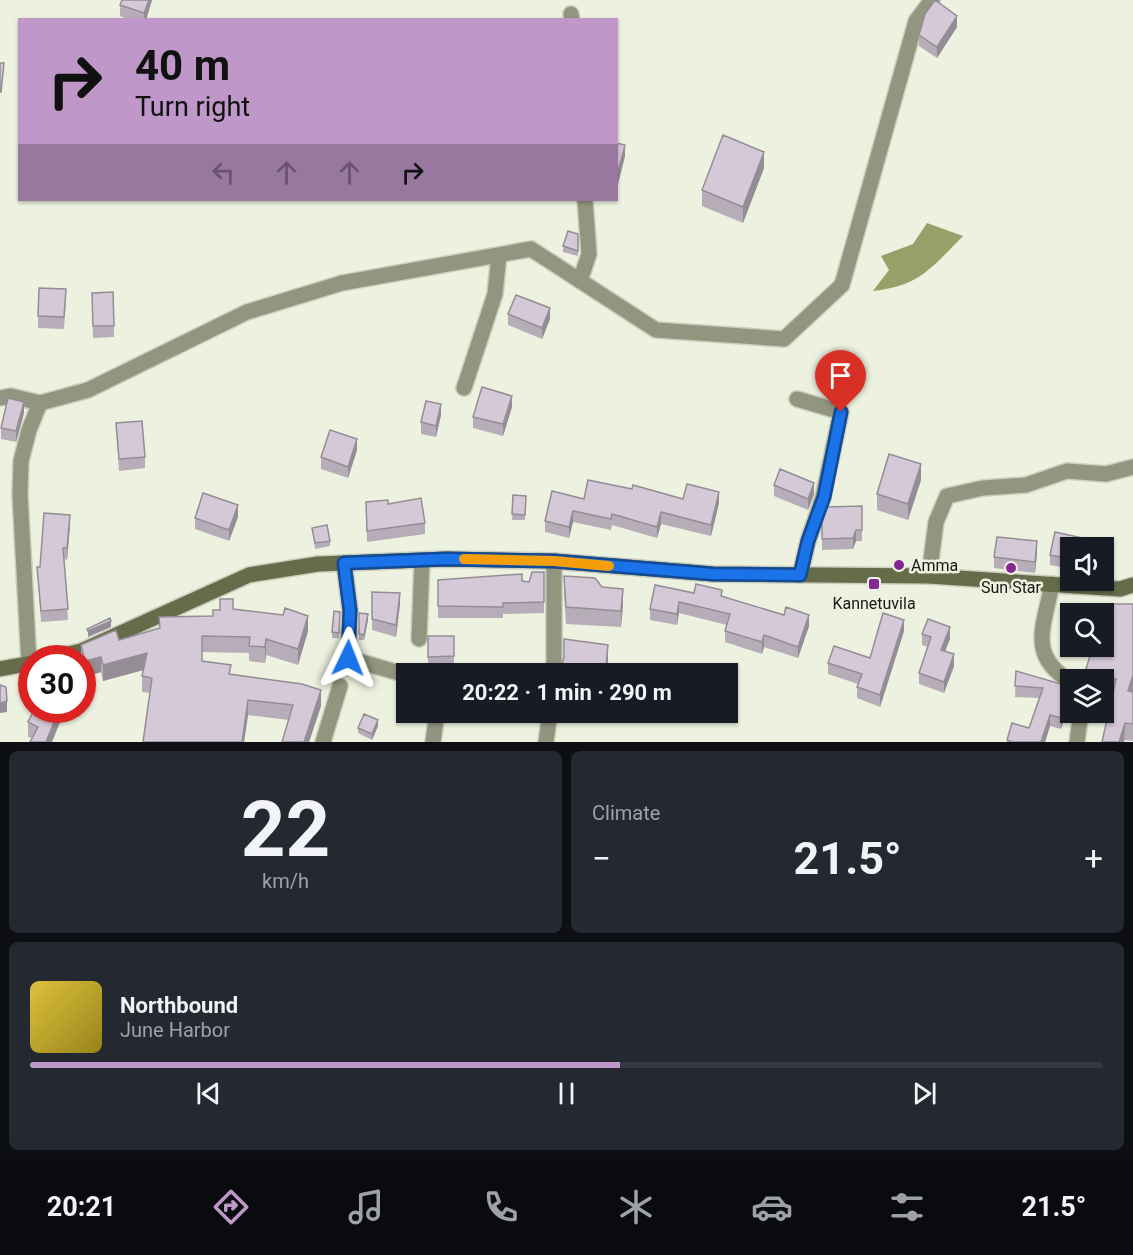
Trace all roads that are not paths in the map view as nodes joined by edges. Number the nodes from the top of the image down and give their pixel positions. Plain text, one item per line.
1 (932, 0) edge
2 (585, 201) edge
3 (499, 255) junction
4 (580, 281) junction
5 (464, 388) dead end
6 (0, 398) edge
7 (797, 399) dead end
8 (40, 404) junction
9 (1133, 467) edge
10 (422, 560) junction
11 (554, 561) junction
12 (344, 563) junction
13 (800, 575) junction
14 (929, 576) junction
15 (1052, 584) junction
16 (1133, 585) edge
17 (419, 639) dead end
18 (29, 645) edge
19 (94, 645) edge
20 (554, 663) edge
21 (18, 666) edge
22 (0, 669) edge
23 (396, 672) edge
24 (1060, 674) edge
25 (340, 686) dead end
26 (436, 723) edge
27 (549, 723) edge
28 (1080, 723) edge
29 (323, 742) edge
30 (433, 742) edge
31 (546, 742) edge
32 (1077, 742) edge

1 - 4 street
2 - 4 street
3 - 4 street
3 - 5 street
3 - 8 street
6 - 8 street
7 - 13 street
8 - 18 street
9 - 14 street
10 - 11 main road
10 - 12 main road
10 - 17 street
11 - 13 main road
11 - 20 street
12 - 19 main road
12 - 23 street
13 - 14 main road
14 - 15 main road
15 - 16 main road
15 - 24 street
21 - 22 main road
25 - 29 street
26 - 30 street
27 - 31 street
28 - 32 street

